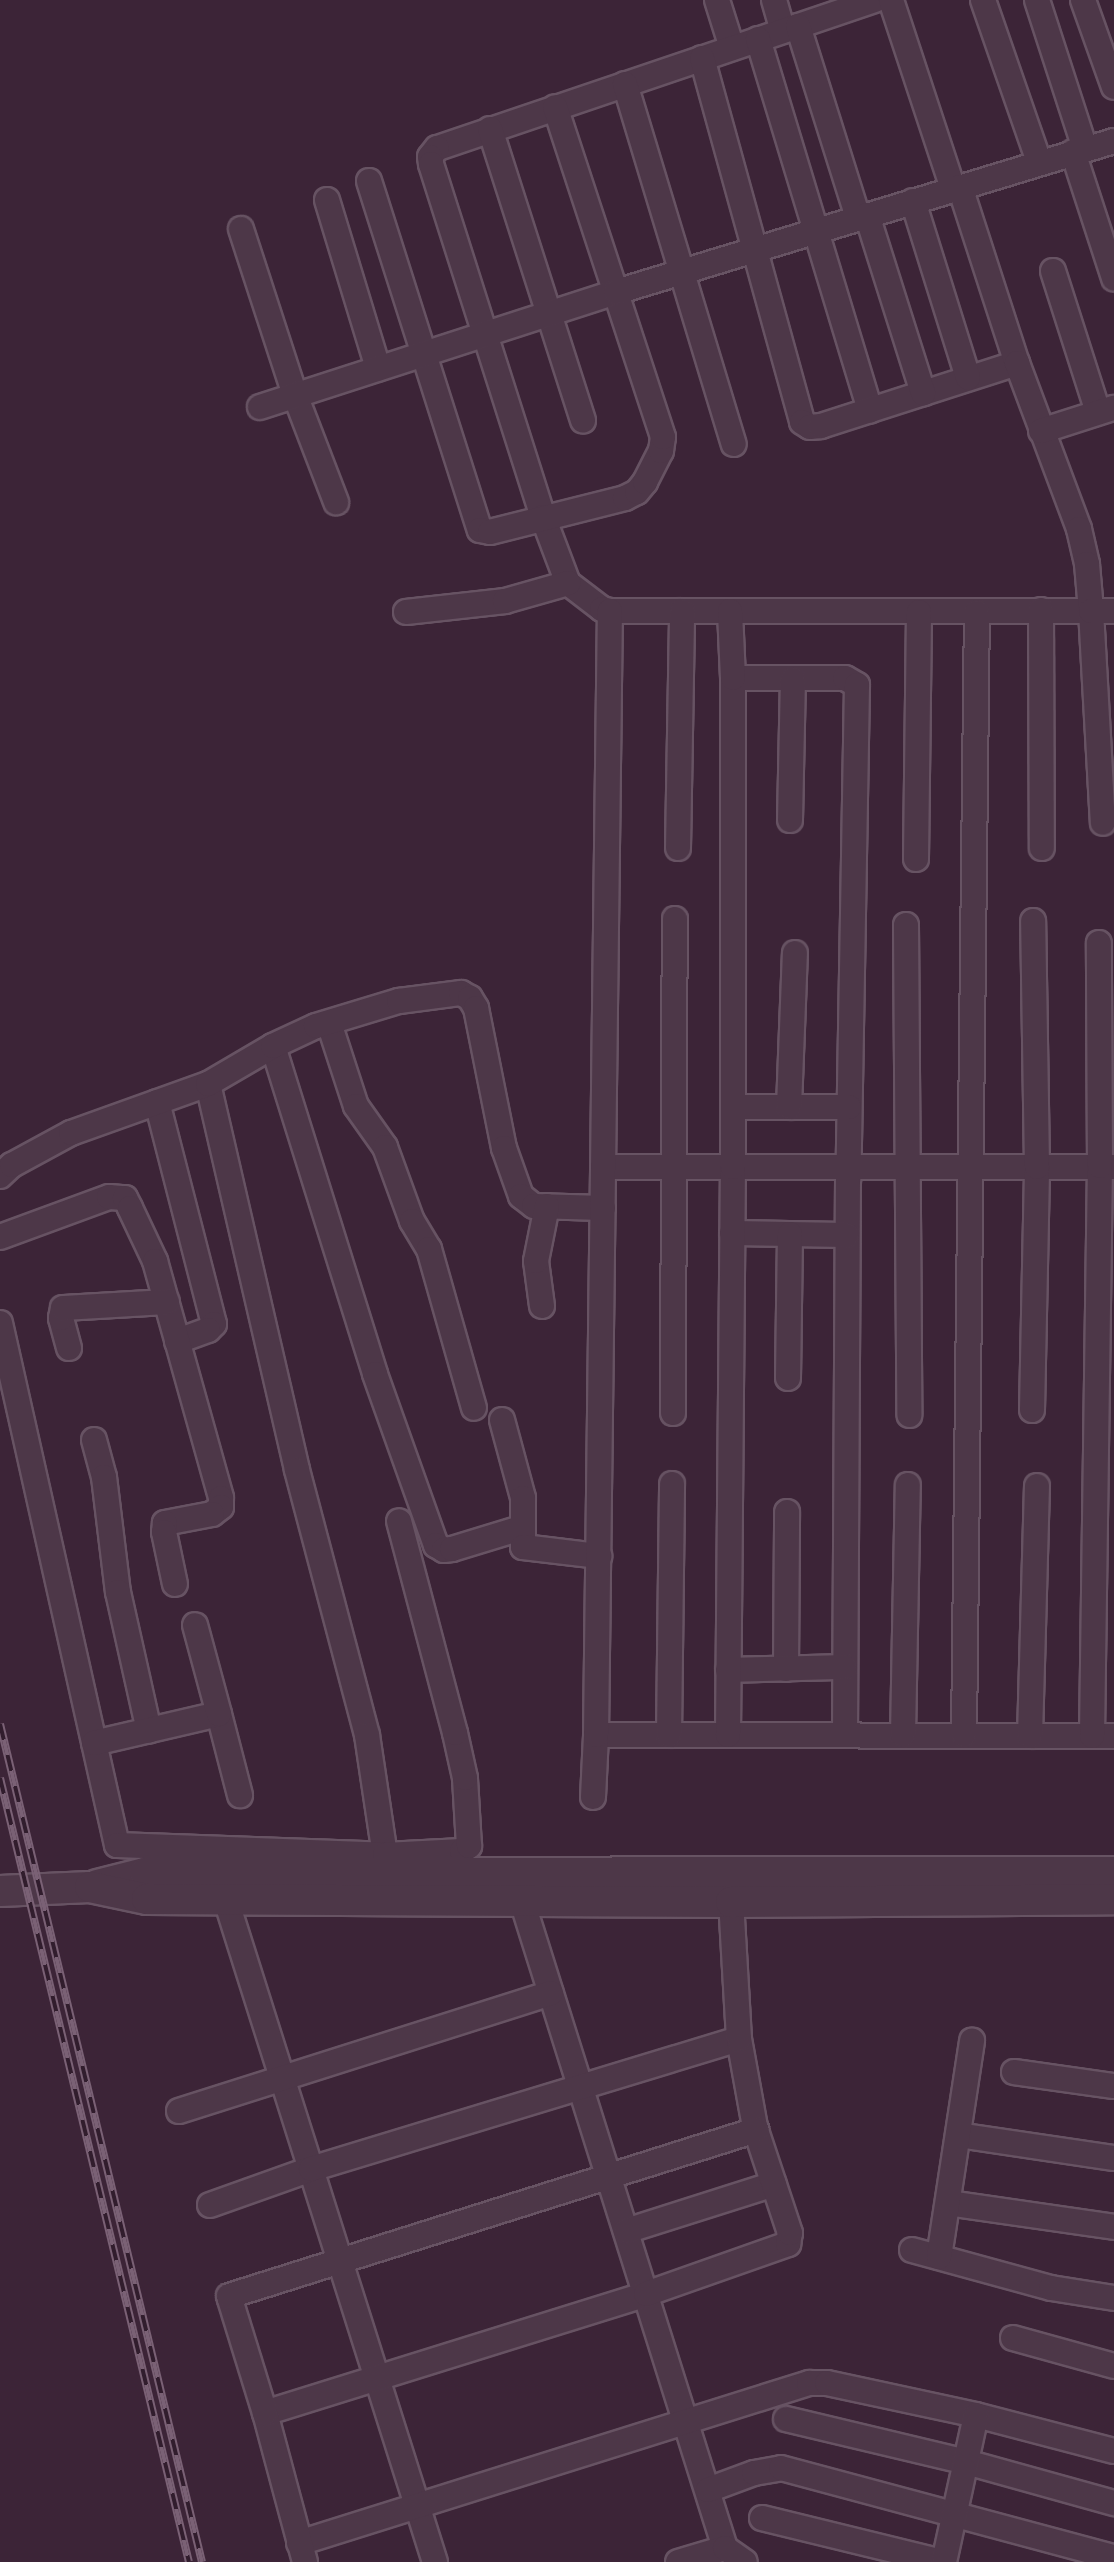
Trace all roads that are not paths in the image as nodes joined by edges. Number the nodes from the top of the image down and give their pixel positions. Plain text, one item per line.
1 (718, 0) edge
2 (774, 0) edge
3 (875, 0) edge
4 (891, 0) edge
5 (983, 0) edge
6 (1037, 0) edge
7 (1083, 0) edge
8 (824, 8) edge
9 (791, 28) junction
10 (758, 39) junction
11 (732, 48) junction
12 (702, 58) junction
13 (625, 84) junction
14 (1114, 87) edge
15 (555, 107) junction
16 (490, 130) junction
17 (1114, 141) edge
18 (1079, 150) junction
19 (1039, 162) junction
20 (369, 181) dead end
21 (956, 188) junction
22 (327, 200) dead end
23 (913, 201) junction
24 (863, 216) junction
25 (241, 229) dead end
26 (816, 231) junction
27 (755, 250) junction
28 (684, 271) junction
29 (1053, 271) dead end
30 (1114, 278) edge
31 (616, 292) junction
32 (550, 313) junction
33 (487, 333) junction
34 (421, 354) junction
35 (1017, 363) junction
36 (378, 368) junction
37 (968, 378) junction
38 (923, 393) junction
39 (295, 395) junction
40 (260, 407) dead end
41 (870, 410) junction
42 (1106, 410) edge
43 (583, 421) dead end
44 (1041, 430) junction
45 (734, 444) dead end
46 (336, 502) dead end
47 (543, 517) junction
48 (568, 583) junction
49 (1041, 610) junction
50 (610, 611) junction
51 (682, 611) junction
52 (730, 611) junction
53 (1103, 611) edge
54 (406, 612) dead end
55 (919, 612) junction
56 (977, 612) junction
57 (733, 678) junction
58 (793, 679) junction
59 (789, 820) dead end
60 (1103, 823) dead end
61 (678, 848) dead end
62 (1042, 848) dead end
63 (916, 859) dead end
64 (675, 919) dead end
65 (1033, 922) dead end
66 (906, 925) dead end
67 (1099, 943) dead end
68 (794, 953) dead end
69 (329, 1023) junction
70 (273, 1046) junction
71 (208, 1084) junction
72 (157, 1102) junction
73 (733, 1107) junction
74 (789, 1107) junction
75 (849, 1107) junction
76 (603, 1167) junction
77 (676, 1167) junction
78 (733, 1167) junction
79 (848, 1167) junction
80 (905, 1167) junction
81 (971, 1167) junction
82 (1037, 1167) junction
83 (1107, 1167) edge
84 (0, 1176) edge
85 (547, 1206) junction
86 (603, 1208) junction
87 (733, 1233) junction
88 (790, 1234) junction
89 (848, 1236) junction
90 (0, 1237) edge
91 (167, 1302) junction
92 (542, 1306) dead end
93 (0, 1323) edge
94 (177, 1341) junction
95 (69, 1348) dead end
96 (788, 1378) dead end
97 (474, 1408) dead end
98 (1032, 1410) dead end
99 (673, 1413) dead end
100 (909, 1415) dead end
101 (502, 1420) dead end
102 (94, 1440) dead end
103 (672, 1484) dead end
104 (908, 1485) dead end
105 (1037, 1486) dead end
106 (787, 1512) dead end
107 (399, 1521) dead end
108 (521, 1528) junction
109 (599, 1556) junction
110 (175, 1584) dead end
111 (195, 1625) dead end
112 (845, 1667) junction
113 (786, 1669) junction
114 (728, 1670) junction
115 (219, 1714) junction
116 (149, 1731) junction
117 (596, 1735) junction
118 (669, 1735) junction
119 (728, 1735) junction
120 (845, 1735) junction
121 (903, 1735) junction
122 (964, 1735) junction
123 (1030, 1736) junction
124 (1103, 1736) edge
125 (94, 1743) junction
126 (240, 1796) dead end
127 (593, 1797) dead end
128 (385, 1855) junction
129 (1114, 1872) edge
130 (90, 1887) junction
131 (0, 1891) edge
132 (226, 1899) junction
133 (1114, 1899) edge
134 (522, 1901) junction
135 (730, 1902) junction
136 (551, 1993) junction
137 (739, 2039) junction
138 (972, 2041) dead end
139 (1014, 2072) dead end
140 (283, 2078) junction
141 (1114, 2086) edge
142 (580, 2087) junction
143 (179, 2111) dead end
144 (756, 2130) junction
145 (958, 2135) junction
146 (1114, 2158) edge
147 (311, 2169) junction
148 (609, 2178) junction
149 (774, 2184) junction
150 (947, 2203) junction
151 (210, 2205) dead end
152 (1114, 2227) edge
153 (626, 2231) junction
154 (912, 2250) dead end
155 (939, 2257) junction
156 (341, 2262) junction
157 (646, 2294) junction
158 (1114, 2298) edge
159 (1013, 2338) dead end
160 (1114, 2366) edge
161 (377, 2378) junction
162 (265, 2413) junction
163 (976, 2415) junction
164 (786, 2419) dead end
165 (686, 2420) junction
166 (1114, 2451) edge
167 (966, 2462) junction
168 (708, 2490) junction
169 (1114, 2503) edge
170 (417, 2506) junction
171 (954, 2515) junction
172 (762, 2518) dead end
173 (302, 2552) edge
174 (735, 2555) edge
175 (1114, 2557) edge
176 (435, 2562) edge
177 (678, 2562) edge
178 (943, 2562) edge

1 - 11 street
2 - 9 street
3 - 8 street
4 - 21 street
5 - 19 street
6 - 18 street
7 - 14 street
8 - 9 street
9 - 10 street
9 - 24 street
10 - 11 street
10 - 26 street
11 - 12 street
12 - 13 street
12 - 27 street
13 - 15 street
13 - 28 street
15 - 16 street
15 - 31 street
16 - 32 street
16 - 33 street
17 - 18 street
18 - 19 street
18 - 30 street
19 - 21 street
20 - 34 street
21 - 23 street
21 - 35 street
22 - 36 street
23 - 24 street
23 - 37 street
24 - 26 street
24 - 38 street
25 - 39 street
26 - 27 street
26 - 41 street
27 - 28 street
27 - 41 street
28 - 31 street
28 - 45 street
29 - 42 street
31 - 32 street
31 - 47 street
32 - 33 street
32 - 43 street
33 - 34 street
33 - 47 street
34 - 36 street
34 - 47 street
35 - 37 street
35 - 44 street
36 - 39 street
37 - 38 street
38 - 41 street
39 - 40 street
39 - 46 street
42 - 44 street
44 - 53 street
47 - 48 street
48 - 50 street
48 - 54 street
49 - 53 street
49 - 56 street
49 - 62 street
50 - 51 street
50 - 76 street
51 - 52 street
51 - 61 street
52 - 55 street
52 - 57 street
53 - 60 street
55 - 56 street
55 - 63 street
56 - 81 street
57 - 58 street
57 - 73 street
58 - 59 street
58 - 75 street
64 - 77 street
65 - 82 street
66 - 80 street
67 - 83 street
68 - 74 street
69 - 70 street
69 - 85 street
69 - 97 street
70 - 71 street
70 - 108 street
71 - 72 street
71 - 128 street
72 - 84 street
72 - 94 street
73 - 74 street
73 - 78 street
74 - 75 street
75 - 79 street
76 - 77 street
76 - 86 street
77 - 78 street
77 - 99 street
78 - 79 street
78 - 87 street
79 - 80 street
79 - 89 street
80 - 81 street
80 - 100 street
81 - 82 street
81 - 122 street
82 - 83 street
82 - 98 street
83 - 124 street
85 - 86 street
85 - 92 street
86 - 109 street
87 - 88 street
87 - 114 street
88 - 89 street
88 - 96 street
89 - 112 street
90 - 91 street
91 - 94 street
91 - 95 street
93 - 125 street
94 - 110 street
101 - 108 street
102 - 116 street
103 - 118 street
104 - 121 street
105 - 123 street
106 - 113 street
107 - 128 street
108 - 109 street
109 - 117 street
111 - 115 street
112 - 113 street
112 - 120 street
113 - 114 street
114 - 119 street
115 - 116 street
115 - 126 street
116 - 125 street
117 - 118 street
117 - 127 street
118 - 119 street
119 - 120 street
120 - 121 street
121 - 122 street
122 - 123 street
123 - 124 street
125 - 128 street
129 - 130 street
130 - 131 street
130 - 132 street
132 - 134 street
132 - 140 street
133 - 135 street
134 - 135 street
134 - 136 street
135 - 137 street
136 - 140 street
136 - 142 street
137 - 142 street
137 - 144 street
138 - 145 street
139 - 141 street
140 - 143 street
140 - 147 street
142 - 147 street
142 - 148 street
144 - 148 street
144 - 149 street
145 - 146 street
145 - 150 street
147 - 151 street
147 - 156 street
148 - 153 street
148 - 156 street
149 - 153 street
149 - 157 street
150 - 152 street
150 - 155 street
153 - 157 street
154 - 155 street
155 - 158 street
156 - 161 street
156 - 162 street
157 - 161 street
157 - 165 street
159 - 160 street
161 - 162 street
161 - 170 street
162 - 173 street
163 - 165 street
163 - 166 street
163 - 167 street
164 - 167 street
165 - 168 street
165 - 170 street
167 - 169 street
167 - 171 street
168 - 171 street
168 - 174 street
170 - 173 street
170 - 176 street
171 - 175 street
171 - 178 street
172 - 178 street
174 - 177 street

